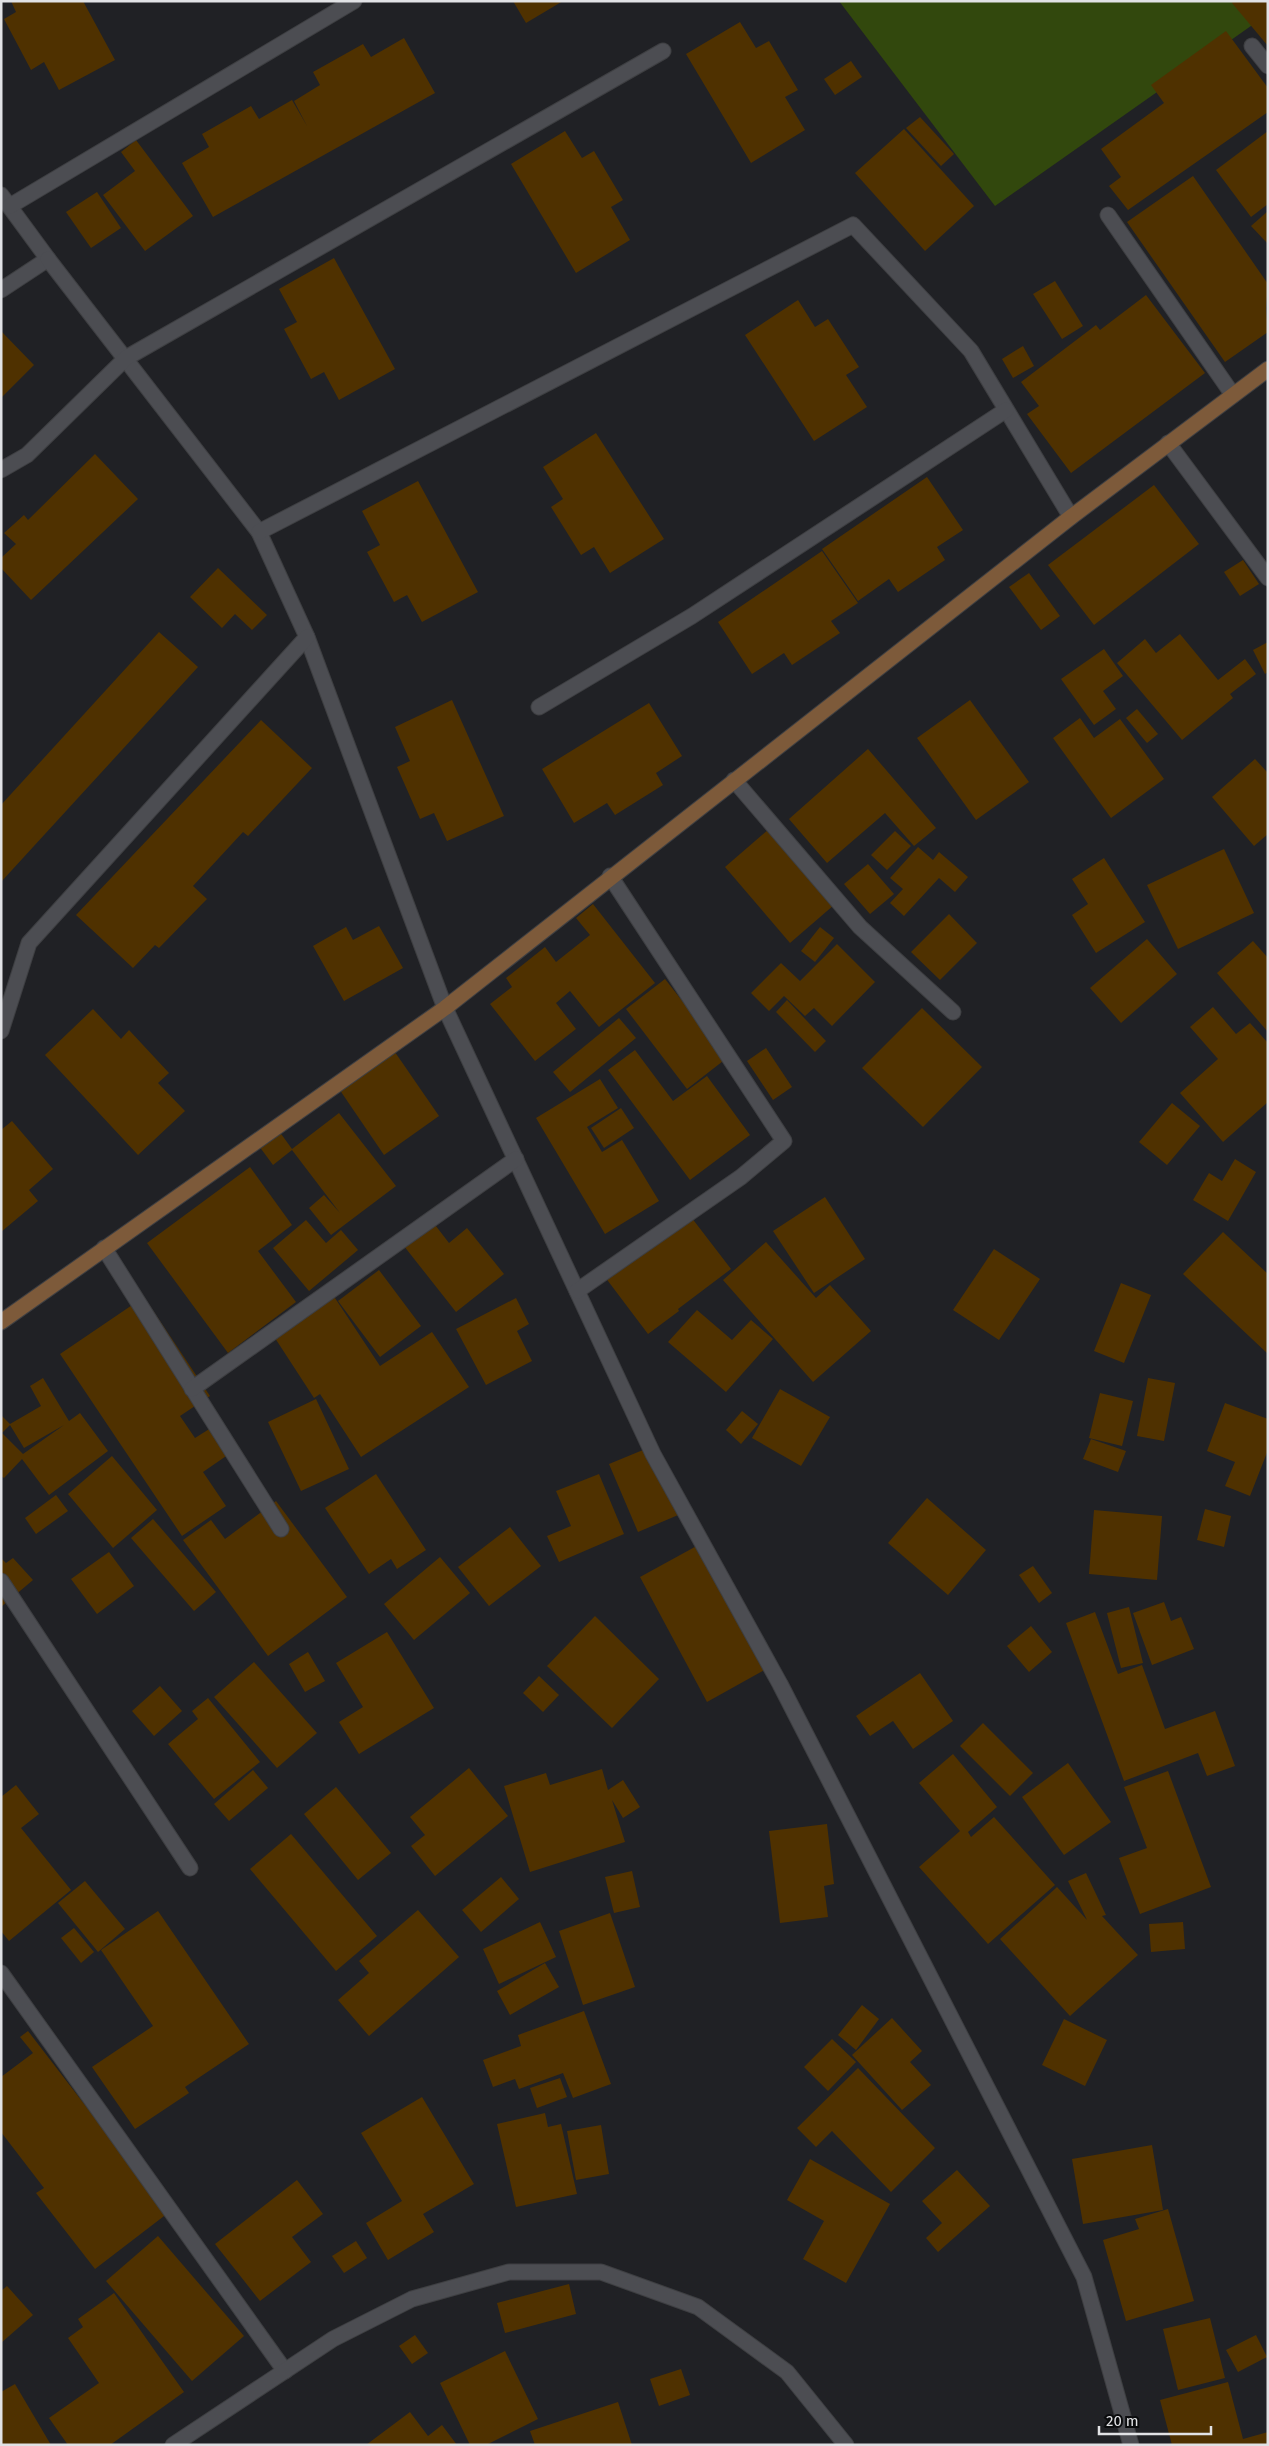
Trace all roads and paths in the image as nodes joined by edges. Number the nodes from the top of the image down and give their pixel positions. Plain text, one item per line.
1 (354, 1) edge
2 (1252, 46) dead end
3 (663, 51) dead end
4 (1268, 66) edge
5 (6, 201) edge
6 (1108, 215) dead end
7 (48, 259) junction
8 (1, 290) edge
9 (126, 358) junction
10 (1268, 368) edge
11 (1233, 394) junction
12 (1006, 410) junction
13 (1168, 444) junction
14 (1, 470) edge
15 (1071, 517) junction
16 (260, 532) junction
17 (1268, 578) edge
18 (307, 637) junction
19 (539, 707) dead end
20 (734, 780) junction
21 (610, 876) junction
22 (446, 1008) junction
23 (953, 1012) dead end
24 (1, 1032) edge
25 (516, 1159) junction
26 (104, 1248) junction
27 (577, 1291) junction
28 (1, 1322) edge
29 (192, 1389) junction
30 (281, 1529) dead end
31 (1, 1581) edge
32 (190, 1868) dead end
33 (1, 1973) edge
34 (285, 2371) junction
35 (173, 2445) edge
36 (846, 2445) edge
37 (1131, 2445) edge

1 - 5 street
2 - 4 street
3 - 9 street
5 - 7 street
6 - 11 street
7 - 8 street
7 - 9 street
9 - 14 street
9 - 16 street
10 - 11 street
11 - 13 street
12 - 15 street
12 - 16 street
12 - 19 street
13 - 15 street
13 - 17 street
15 - 20 street
16 - 18 street
18 - 22 street
18 - 24 street
20 - 21 street
20 - 23 street
21 - 22 street
21 - 27 street
22 - 25 street
22 - 26 street
25 - 27 street
25 - 29 street
26 - 28 street
26 - 29 street
27 - 37 street
29 - 30 street
31 - 32 street
33 - 34 street
34 - 35 street
34 - 36 street

